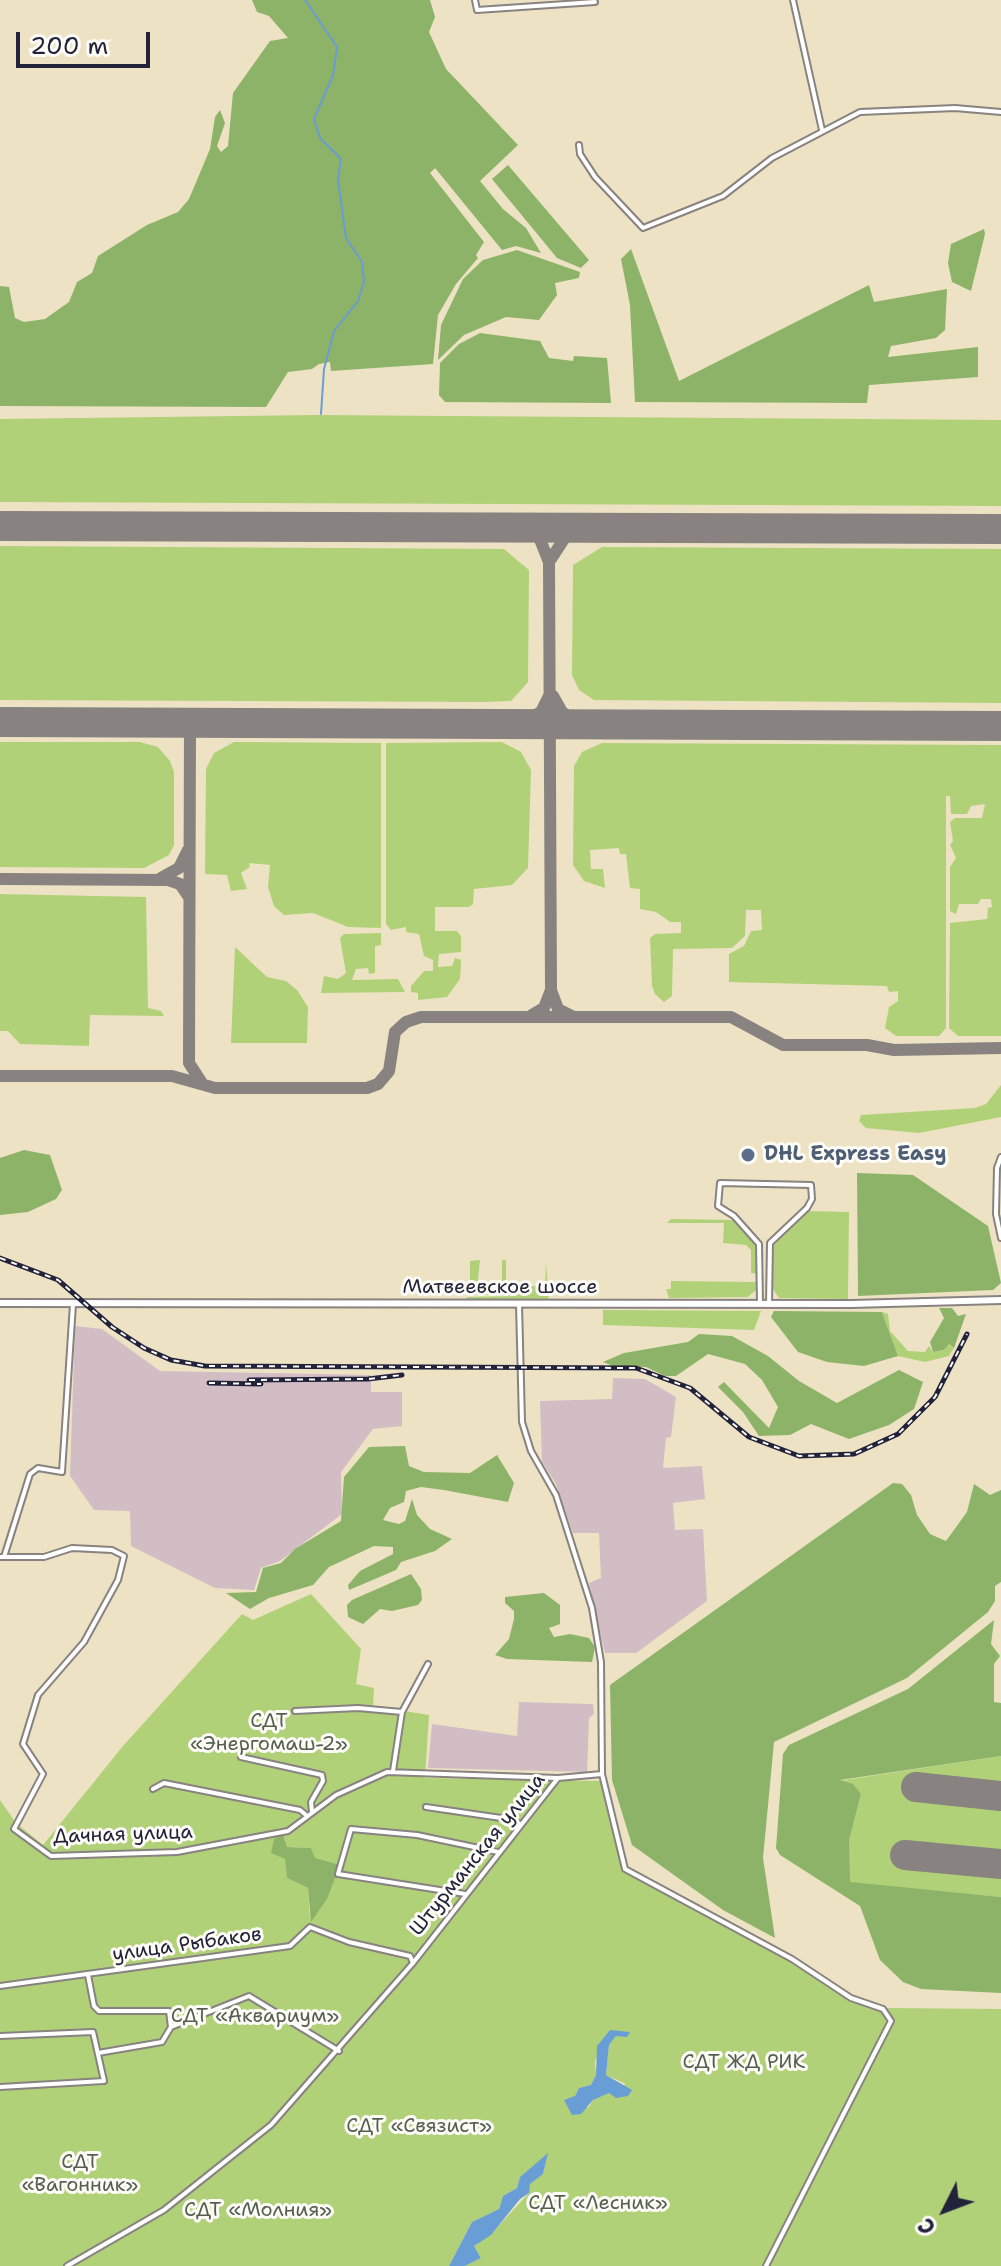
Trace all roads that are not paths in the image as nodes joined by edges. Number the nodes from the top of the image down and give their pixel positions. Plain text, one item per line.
1 (475, 0) edge
2 (793, 0) edge
3 (595, 2) edge
4 (1001, 112) edge
5 (822, 130) junction
6 (579, 145) dead end
7 (1001, 1157) edge
8 (1001, 1238) edge
9 (1001, 1300) edge
10 (0, 1303) edge
11 (73, 1304) junction
12 (519, 1304) junction
13 (760, 1304) junction
14 (769, 1304) junction
15 (2, 1557) edge
16 (428, 1664) dead end
17 (295, 1711) dead end
18 (402, 1712) junction
19 (241, 1757) dead end
20 (393, 1771) junction
21 (602, 1774) junction
22 (558, 1778) junction
23 (153, 1789) dead end
24 (426, 1807) dead end
25 (309, 1813) junction
26 (520, 1824) junction
27 (498, 1852) junction
28 (465, 1894) junction
29 (413, 1963) junction
30 (88, 1975) junction
31 (0, 1986) edge
32 (171, 2027) junction
33 (0, 2036) edge
34 (339, 2051) junction
35 (98, 2053) junction
36 (0, 2087) edge
37 (67, 2266) edge
38 (766, 2266) edge

1 - 3 street
2 - 5 street
4 - 5 street
5 - 6 street
7 - 8 street
9 - 14 main road, Матвеевское шоссе
10 - 11 main road, Матвеевское шоссе
11 - 12 main road, Матвеевское шоссе
11 - 15 street
12 - 13 main road, Матвеевское шоссе
12 - 21 street
13 - 14 main road, Матвеевское шоссе
13 - 14 street
15 - 25 street, Дачная улица
16 - 18 street
17 - 18 street
18 - 20 street
19 - 25 street
20 - 22 street, Дачная улица
20 - 25 street, Дачная улица
21 - 22 street, Штурманская улица
21 - 38 street
22 - 26 street, Штурманская улица
23 - 25 street
24 - 26 street
26 - 27 street, Штурманская улица
27 - 28 street, Штурманская улица
27 - 28 street
28 - 29 street, Штурманская улица
29 - 30 street, улица Рыбаков
29 - 34 street, Штурманская улица
30 - 31 street, улица Рыбаков
30 - 32 street
32 - 34 street
32 - 35 street
33 - 35 street
34 - 37 street, Штурманская улица
35 - 36 street

